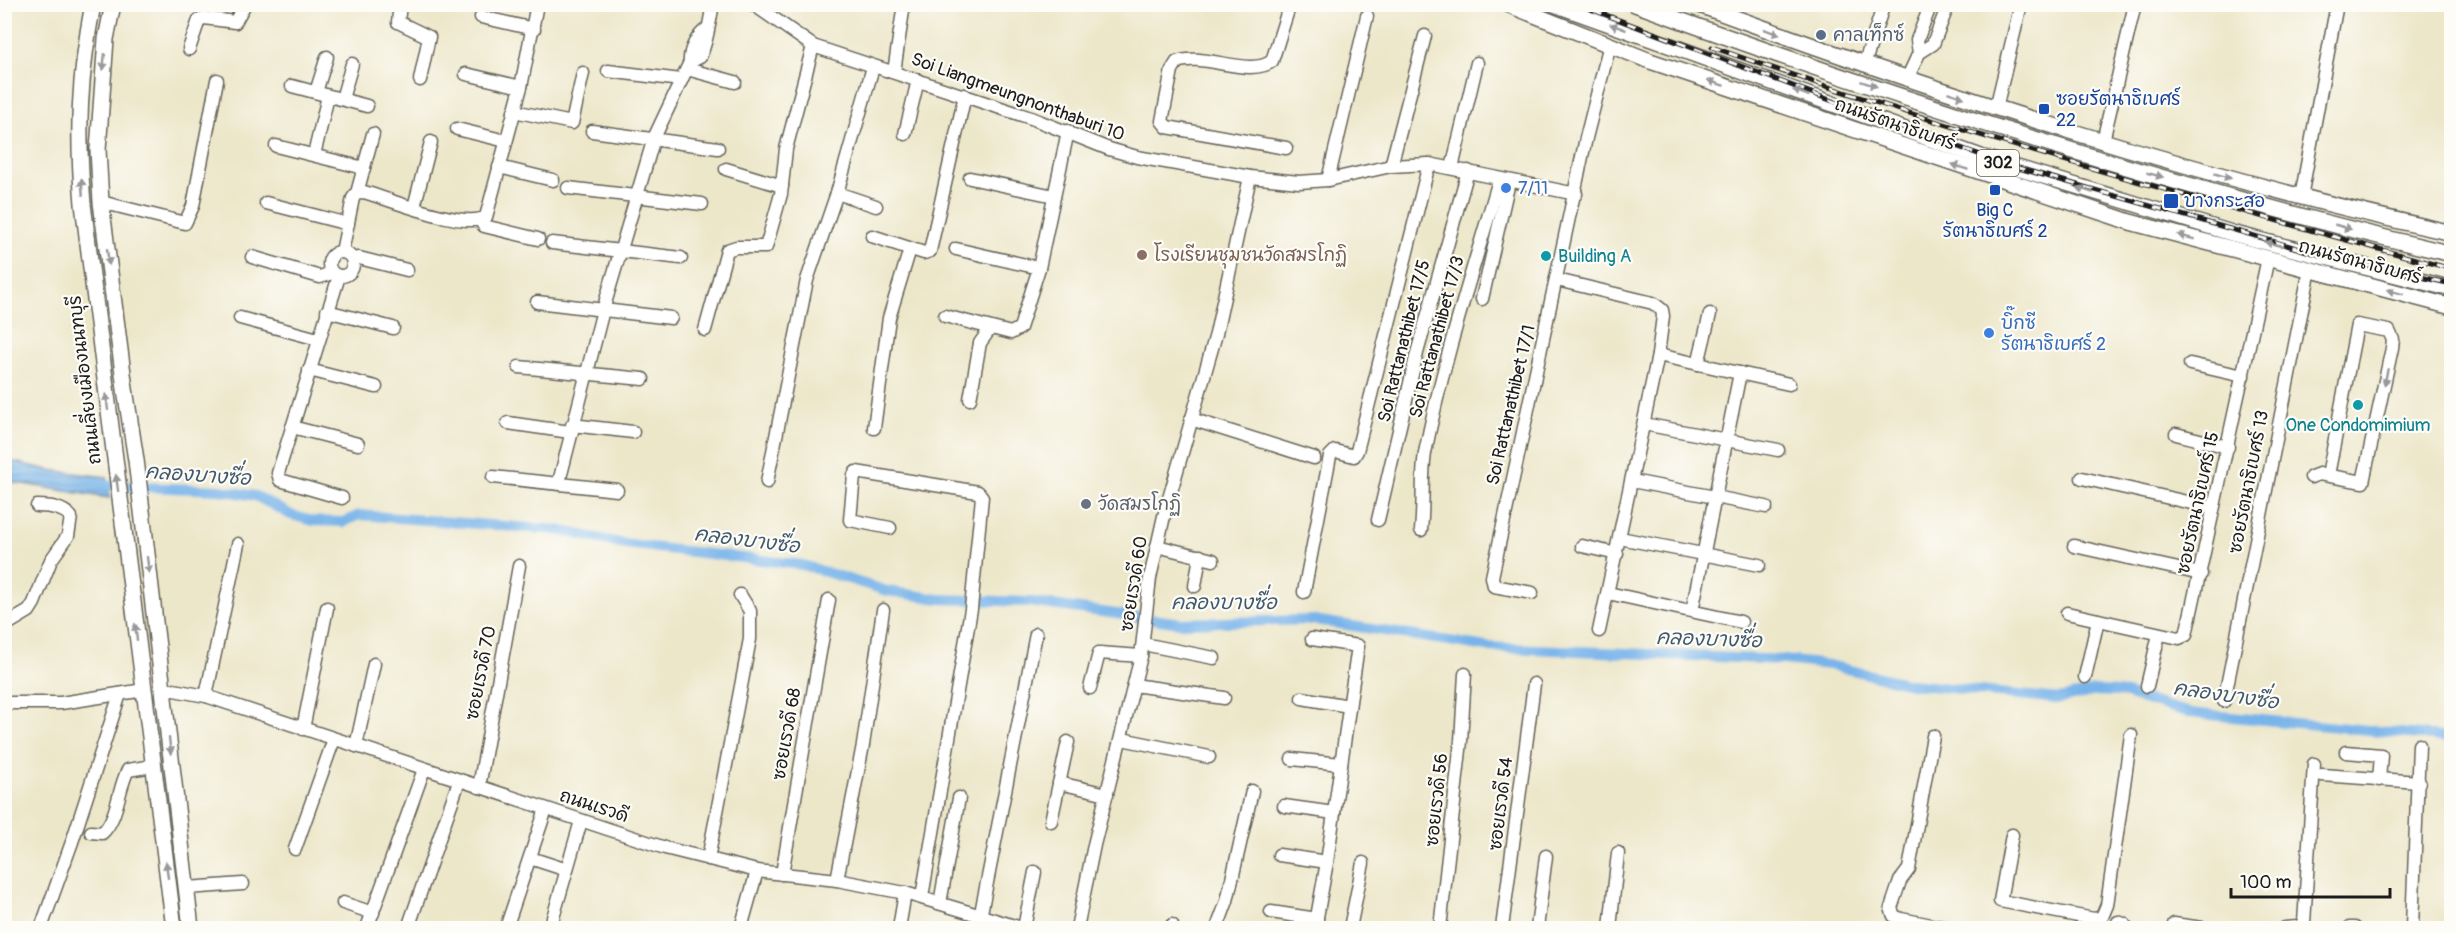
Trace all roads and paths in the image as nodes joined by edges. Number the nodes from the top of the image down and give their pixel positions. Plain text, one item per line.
1 (93, 4) edge
2 (113, 4) edge
3 (244, 4) edge
4 (400, 4) edge
5 (537, 4) edge
6 (713, 4) edge
7 (753, 4) edge
8 (904, 4) edge
9 (1290, 4) edge
10 (1554, 4) edge
11 (1635, 4) edge
12 (1697, 4) edge
13 (1884, 4) edge
14 (1931, 4) edge
15 (1946, 4) edge
16 (2021, 4) edge
17 (2135, 4) edge
18 (2337, 4) edge
19 (1509, 5) edge
20 (1367, 16) dead end
21 (481, 17) dead end
22 (534, 29) junction
23 (1425, 36) dead end
24 (1610, 44) junction
25 (813, 46) junction
26 (189, 49) dead end
27 (1919, 53) junction
28 (327, 57) dead end
29 (1478, 63) dead end
30 (352, 64) dead end
31 (1864, 65) junction
32 (873, 67) junction
33 (686, 70) junction
34 (608, 71) dead end
35 (894, 72) junction
36 (583, 73) dead end
37 (466, 74) dead end
38 (1906, 79) junction
39 (217, 80) dead end
40 (420, 80) dead end
41 (918, 80) junction
42 (735, 82) dead end
43 (292, 86) dead end
44 (521, 87) junction
45 (316, 92) junction
46 (965, 95) junction
47 (328, 96) junction
48 (342, 99) junction
49 (367, 106) dead end
50 (1996, 108) junction
51 (514, 111) junction
52 (458, 129) dead end
53 (592, 130) dead end
54 (1068, 131) junction
55 (374, 134) dead end
56 (905, 134) dead end
57 (654, 138) junction
58 (506, 141) junction
59 (2103, 141) junction
60 (431, 142) dead end
61 (276, 146) dead end
62 (718, 147) dead end
63 (1286, 148) dead end
64 (314, 155) junction
65 (1429, 164) junction
66 (1391, 166) junction
67 (498, 167) junction
68 (364, 168) junction
69 (1452, 168) junction
70 (726, 169) dead end
71 (1468, 171) junction
72 (1251, 177) junction
73 (970, 178) dead end
74 (553, 180) dead end
75 (1328, 180) junction
76 (1504, 181) junction
77 (782, 186) junction
78 (568, 188) dead end
79 (357, 193) junction
80 (837, 193) junction
81 (1576, 194) junction
82 (1054, 196) junction
83 (638, 197) junction
84 (2301, 197) junction
85 (101, 202) junction
86 (266, 203) dead end
87 (702, 204) dead end
88 (876, 206) dead end
89 (414, 207) junction
90 (2382, 218) junction
91 (480, 220) junction
92 (348, 224) junction
93 (2451, 233) edge
94 (872, 236) dead end
95 (538, 239) dead end
96 (2451, 241) edge
97 (552, 243) dead end
98 (910, 249) junction
99 (956, 249) dead end
100 (620, 251) junction
101 (2451, 254) edge
102 (347, 256) junction
103 (252, 257) dead end
104 (681, 258) dead end
105 (2268, 258) junction
106 (1038, 268) junction
107 (2310, 269) junction
108 (407, 270) dead end
109 (336, 274) junction
110 (1557, 280) junction
111 (2451, 289) edge
112 (1482, 298) dead end
113 (537, 302) dead end
114 (2451, 307) edge
115 (603, 310) junction
116 (327, 311) junction
117 (1710, 314) dead end
118 (945, 316) dead end
119 (240, 318) dead end
120 (671, 318) dead end
121 (393, 328) dead end
122 (990, 329) junction
123 (705, 330) dead end
124 (318, 339) junction
125 (1658, 355) junction
126 (1698, 364) junction
127 (2190, 364) dead end
128 (519, 367) dead end
129 (309, 370) junction
130 (586, 373) junction
131 (1740, 373) junction
132 (2243, 376) junction
133 (643, 379) dead end
134 (1789, 384) dead end
135 (376, 387) dead end
136 (970, 399) dead end
137 (1191, 418) junction
138 (508, 423) dead end
139 (1644, 424) junction
140 (292, 427) junction
141 (571, 428) junction
142 (874, 428) dead end
143 (633, 432) dead end
144 (2176, 435) dead end
145 (1726, 440) junction
146 (358, 444) dead end
147 (2228, 447) junction
148 (1778, 450) dead end
149 (1314, 458) dead end
150 (2328, 475) junction
151 (493, 477) dead end
152 (2312, 477) dead end
153 (2082, 478) dead end
154 (1632, 481) junction
155 (559, 482) junction
156 (767, 482) dead end
157 (617, 490) dead end
158 (1715, 497) junction
159 (342, 498) dead end
160 (37, 506) dead end
161 (1766, 507) dead end
162 (2213, 508) junction
163 (1378, 520) dead end
164 (890, 528) dead end
165 (1420, 530) dead end
166 (1620, 538) junction
167 (238, 544) dead end
168 (1157, 546) junction
169 (1582, 546) dead end
170 (2074, 546) dead end
171 (1617, 554) junction
172 (1703, 554) junction
173 (1200, 556) junction
174 (1213, 560) dead end
175 (1759, 565) dead end
176 (519, 566) dead end
177 (2201, 574) junction
178 (1195, 586) dead end
179 (1304, 592) dead end
180 (1532, 593) dead end
181 (1608, 593) junction
182 (740, 595) dead end
183 (829, 600) dead end
184 (327, 608) dead end
185 (883, 610) dead end
186 (1692, 611) junction
187 (2067, 613) dead end
188 (2098, 620) junction
189 (1741, 622) dead end
190 (4, 626) edge
191 (1599, 631) dead end
192 (1036, 634) dead end
193 (2159, 634) junction
194 (1312, 639) dead end
195 (1142, 650) junction
196 (1214, 658) dead end
197 (374, 663) dead end
198 (1465, 674) dead end
199 (2085, 677) dead end
200 (1534, 684) dead end
201 (1134, 685) junction
202 (2147, 686) dead end
203 (163, 688) junction
204 (1089, 688) dead end
205 (144, 690) junction
206 (120, 694) junction
207 (206, 696) junction
208 (1224, 698) dead end
209 (1302, 699) dead end
210 (2224, 701) dead end
211 (4, 702) edge
212 (1349, 706) junction
213 (303, 729) junction
214 (2131, 735) dead end
215 (1933, 736) dead end
216 (334, 739) junction
217 (1122, 739) junction
218 (1068, 742) dead end
219 (2420, 745) dead end
220 (356, 746) junction
221 (2346, 752) dead end
222 (1209, 757) dead end
223 (1292, 759) dead end
224 (1341, 764) junction
225 (2314, 764) dead end
226 (153, 766) junction
227 (424, 769) junction
228 (2322, 775) dead end
229 (2379, 780) junction
230 (459, 781) junction
231 (2419, 782) junction
232 (1059, 783) junction
233 (479, 787) junction
234 (1252, 791) dead end
235 (1107, 794) junction
236 (959, 798) dead end
237 (1284, 806) dead end
238 (546, 809) junction
239 (1334, 813) junction
240 (581, 821) junction
241 (1051, 821) dead end
242 (91, 832) dead end
243 (2012, 835) dead end
244 (296, 849) dead end
245 (1618, 853) dead end
246 (1280, 855) dead end
247 (1546, 856) dead end
248 (530, 858) junction
249 (708, 859) junction
250 (1327, 862) junction
251 (1364, 863) dead end
252 (567, 870) junction
253 (757, 871) junction
254 (1035, 872) dead end
255 (782, 874) junction
256 (837, 880) junction
257 (243, 884) dead end
258 (187, 888) junction
259 (905, 893) junction
260 (922, 897) junction
261 (343, 903) dead end
262 (940, 903) junction
263 (1271, 912) dead end
264 (373, 913) junction
265 (983, 915) junction
266 (1316, 924) edge
267 (2092, 924) edge
268 (2174, 924) dead end
269 (41, 928) edge
270 (174, 928) edge
271 (191, 928) edge
272 (367, 928) edge
273 (408, 928) edge
274 (506, 928) edge
275 (550, 928) edge
276 (741, 928) edge
277 (899, 928) edge
278 (978, 928) edge
279 (1023, 928) edge
280 (1077, 928) edge
281 (1217, 928) edge
282 (1350, 928) edge
283 (1440, 928) edge
284 (1502, 928) edge
285 (1538, 928) edge
286 (1610, 928) edge
287 (1947, 928) edge
288 (2202, 928) edge
289 (2285, 928) edge
290 (2349, 928) edge
291 (2355, 928) edge
292 (2412, 928) edge

205 -> 1 main road, ถนนเลี่ยงเมืองนนทบุรี
2 -> 85 main road
3 - 26 street
4 - 40 street
5 - 22 street
6 - 33 street
7 - 25 street, Soi Liangmeungnonthaburi 10
8 - 35 street
9 - 63 street
111 -> 10 main road, ถนนรัตนาธิเบศร์ / 302
11 -> 101 main road, ถนนรัตนาธิเบศร์ / 302
12 -> 31 main road
13 - 31 street
14 - 27 street
15 - 27 street
16 - 50 street
17 - 59 street
18 - 84 street
19 - 24 main road, ถนนรัตนาธิเบศร์ / 302
20 - 75 street
21 - 22 street
22 - 44 street
23 - 66 street
24 - 81 street, Soi Rattanathibet 17/1
105 -> 24 main road, ถนนรัตนาธิเบศร์ / 302
25 - 32 street, Soi Liangmeungnonthaburi 10
25 - 77 street
27 - 38 street
28 - 45 street
29 - 69 street
30 - 48 street
31 - 38 main road
32 - 35 street, Soi Liangmeungnonthaburi 10
32 - 80 street
33 - 34 street
33 - 42 street
33 - 57 street
35 - 41 street, Soi Liangmeungnonthaburi 10
36 - 51 street
37 - 44 street
38 -> 50 main road
39 - 85 street
41 - 46 street, Soi Liangmeungnonthaburi 10
41 - 56 street
43 - 45 street
44 - 51 street
45 - 47 street
46 - 54 street, Soi Liangmeungnonthaburi 10
46 - 98 street
47 - 48 street
47 - 64 street
48 - 49 street
50 - 59 main road
51 - 58 street
52 - 58 street
53 - 57 street
54 - 72 street, Soi Liangmeungnonthaburi 10
54 - 82 street
55 - 68 street
57 - 62 street
57 - 83 street
58 - 67 street
59 -> 84 main road
60 - 89 street
61 - 64 street
64 - 68 street
65 - 66 street, Soi Liangmeungnonthaburi 10
65 - 69 street, Soi Liangmeungnonthaburi 10
65 - 179 street
66 - 75 street, Soi Liangmeungnonthaburi 10
67 - 74 street
67 - 91 street
68 - 79 street
69 - 71 street, Soi Liangmeungnonthaburi 10
70 - 77 street
71 - 76 street, Soi Liangmeungnonthaburi 10
71 - 163 street, Soi Rattanathibet 17/5
72 - 75 street, Soi Liangmeungnonthaburi 10
72 - 137 street, ซอยเรวดี 60
73 - 82 street
76 - 81 street, Soi Liangmeungnonthaburi 10
76 - 112 street
76 - 165 street, Soi Rattanathibet 17/3
77 - 123 street
78 - 83 street
79 - 89 street
79 - 92 street
80 - 88 street
80 - 156 street
81 - 110 street, Soi Rattanathibet 17/1
82 - 106 street
83 - 87 street
83 - 100 street
84 - 90 main road
85 -> 203 main road
86 - 92 street
89 - 91 street
90 - 93 main road
90 - 96 main road
91 - 95 street
92 - 102 street
94 - 98 street
97 - 100 street
98 - 142 street
99 - 106 street
100 - 104 street
100 - 115 street
102 - 108 street
102 - 109 street
102 - 109 street
103 - 109 street
105 - 107 main road, ถนนรัตนาธิเบศร์ / 302
105 - 132 street, ซอยรัตนาธิเบศร์ 15
106 - 122 street
114 -> 107 main road, ถนนรัตนาธิเบศร์ / 302
107 - 210 street, ซอยรัตนาธิเบศร์ 13
109 - 116 street
110 - 125 street
110 - 180 street, Soi Rattanathibet 17/1
113 - 115 street
115 - 120 street
115 - 130 street
116 - 121 street
116 - 124 street
117 - 126 street
118 - 122 street
119 - 124 street
122 - 136 street
124 - 129 street
125 - 126 street
125 - 139 street
126 - 131 street
127 - 132 street
128 - 130 street
129 - 135 street
129 - 140 street
130 - 133 street
130 - 141 street
131 - 134 street
131 - 145 street
132 - 147 street, ซอยรัตนาธิเบศร์ 15
137 - 149 street
137 - 168 street, ซอยเรวดี 60
138 - 141 street
139 - 145 street
139 - 154 street
140 - 146 street
140 - 159 street
141 - 143 street
141 - 155 street
144 - 147 street
145 - 148 street
145 - 158 street
147 - 162 street, ซอยรัตนาธิเบศร์ 15
150 -> 150 street
150 - 152 street
151 - 155 street
153 - 162 street
154 - 158 street
154 - 166 street
155 - 157 street
158 - 161 street
158 - 172 street
160 - 190 street
162 - 177 street, ซอยรัตนาธิเบศร์ 15
164 - 260 street
166 - 171 street
166 - 172 street
167 - 207 street
168 - 173 street
168 - 195 street, ซอยเรวดี 60
169 - 171 street
170 - 177 street
171 - 181 street
172 - 175 street
172 - 186 street
173 - 174 street
173 - 178 street
176 - 233 street, ซอยเรวดี 70
177 - 193 street, ซอยรัตนาธิเบศร์ 15
181 - 186 street
181 - 191 street
182 - 249 street
183 - 255 street, ซอยเรวดี 68
184 - 213 street
185 - 256 street
186 - 189 street
187 - 188 street, ซอยรัตนาธิเบศร์ 15
188 - 193 street, ซอยรัตนาธิเบศร์ 15
188 - 199 street
192 - 265 street
193 - 202 street
194 - 212 street
195 - 196 street
195 - 201 street, ซอยเรวดี 60
195 - 204 street
197 - 220 street
198 - 283 street, ซอยเรวดี 56
200 - 284 street, ซอยเรวดี 54
201 - 208 street
201 - 217 street, ซอยเรวดี 60
203 - 207 street, ถนนเรวดี
203 -> 258 main road
205 - 206 street
205 - 226 main road, ถนนเลี่ยงเมืองนนทบุรี
206 - 211 street
206 - 269 street
207 - 213 street, ถนนเรวดี
209 - 212 street
212 - 224 street
213 - 216 street, ถนนเรวดี
214 - 267 street
215 - 287 street
216 - 220 street, ถนนเรวดี
216 - 244 street
217 - 222 street
217 - 235 street, ซอยเรวดี 60
218 - 232 street
219 - 231 street
220 - 227 street, ถนนเรวดี
221 - 229 street
223 - 224 street
224 - 239 street
225 - 289 street
226 - 242 street
270 -> 226 main road, ถนนเลี่ยงเมืองนนทบุรี
227 - 230 street, ถนนเรวดี
227 - 264 street
228 - 229 street
229 - 231 street
230 - 233 street, ถนนเรวดี
230 - 273 street
231 - 292 street
232 - 235 street
232 - 241 street
233 - 238 street, ถนนเรวดี
234 - 281 street
235 - 280 street, ซอยเรวดี 60
236 - 262 street
237 - 239 street
238 - 240 street, ถนนเรวดี
238 - 248 street
239 - 250 street
240 - 249 street, ถนนเรวดี
240 - 252 street
243 - 267 street
245 - 286 street
246 - 250 street
247 - 285 street
248 - 252 street
248 - 274 street
249 - 253 street, ถนนเรวดี
250 - 266 street
251 - 282 street
252 - 275 street
253 - 255 street, ถนนเรวดี
253 - 276 street
254 - 279 street
255 - 256 street, ถนนเรวดี
256 - 259 street, ถนนเรวดี
257 - 258 street
258 - 271 main road
259 - 260 street, ถนนเรวดี
259 - 277 street
260 - 262 street, ถนนเรวดี
261 - 264 street
262 - 265 street, ถนนเรวดี
263 - 266 street
264 - 272 street
265 - 278 street
265 - 279 street, ถนนเรวดี
268 - 288 street
290 - 291 street

